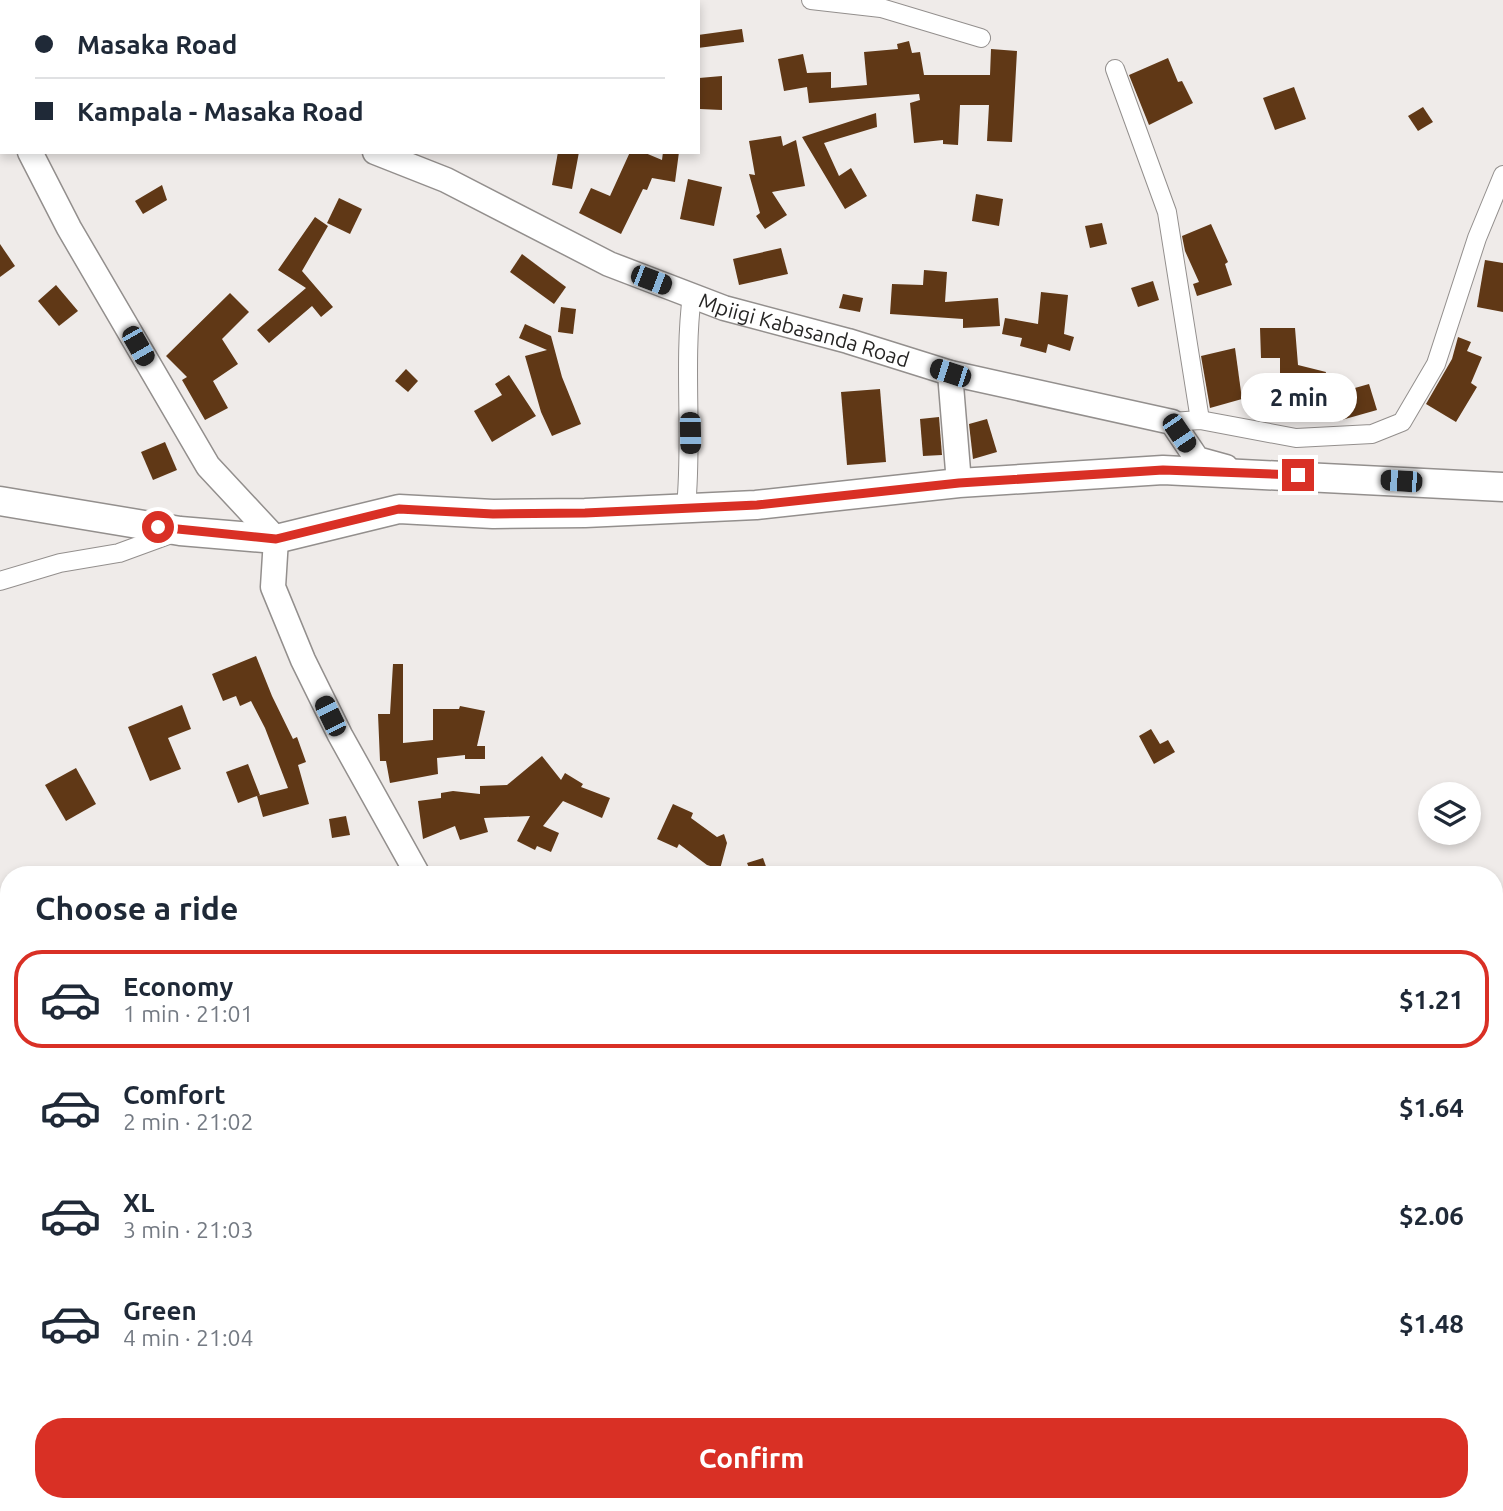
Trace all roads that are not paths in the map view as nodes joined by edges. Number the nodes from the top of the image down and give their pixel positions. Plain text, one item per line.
1 (811, 0) edge
2 (981, 38) dead end
3 (1115, 69) dead end
4 (31, 154) edge
5 (380, 154) edge
6 (1503, 175) edge
7 (692, 295) junction
8 (950, 373) junction
9 (1200, 420) junction
10 (1172, 422) junction
11 (1247, 472) junction
12 (959, 483) junction
13 (1503, 488) edge
14 (0, 501) edge
15 (686, 507) junction
16 (180, 531) junction
17 (276, 539) junction
18 (0, 581) edge
19 (413, 866) edge

1 - 2 street
3 - 9 street
4 - 17 main road
5 - 7 main road, Mpiigi Kabasanda Road
6 - 9 street
7 - 8 main road, Mpiigi Kabasanda Road
7 - 15 street
8 - 10 main road, Mpiigi Kabasanda Road
8 - 12 main road
9 - 10 street
10 - 11 main road
11 - 12 main road
11 - 13 main road
12 - 15 main road
14 - 16 main road
15 - 17 main road
16 - 17 main road
16 - 18 street
17 - 19 main road

